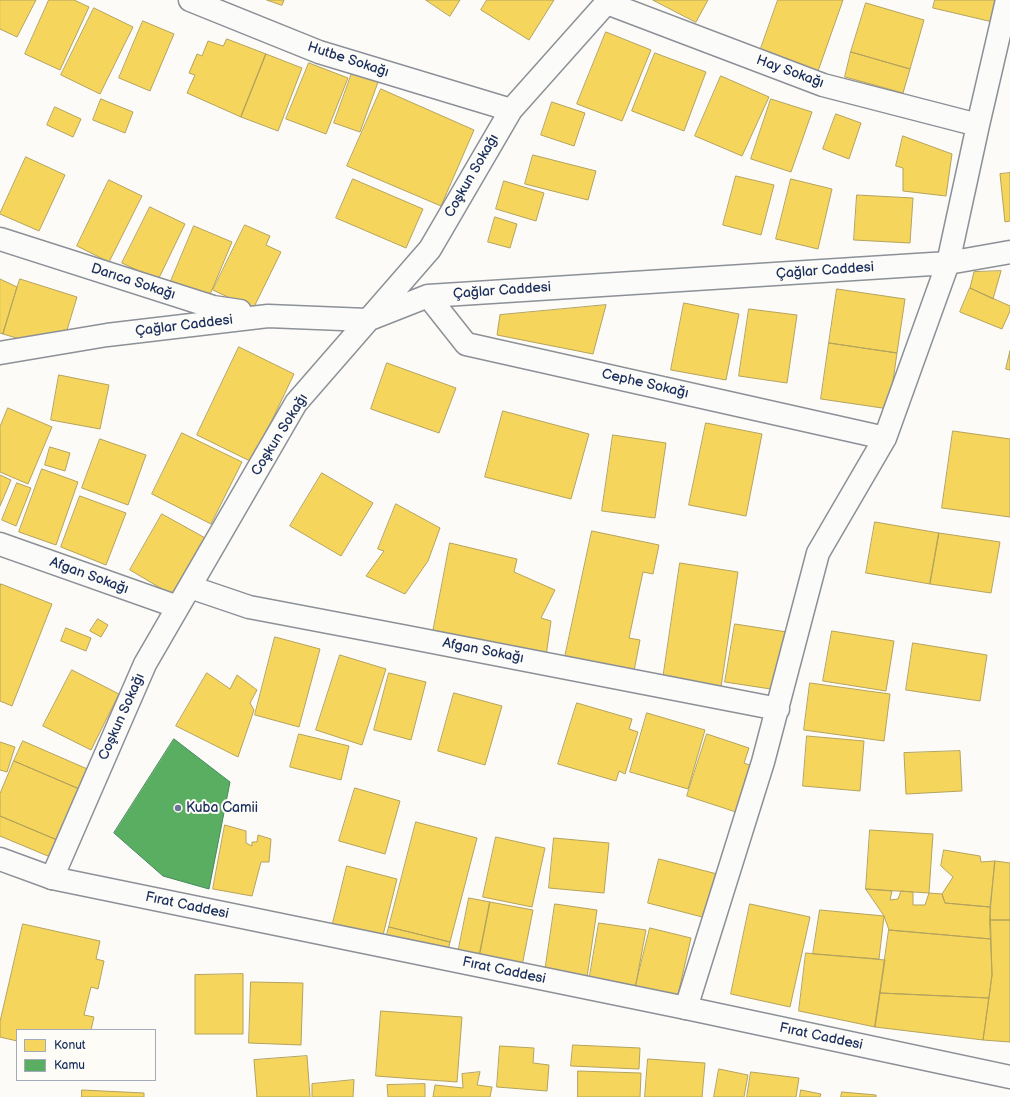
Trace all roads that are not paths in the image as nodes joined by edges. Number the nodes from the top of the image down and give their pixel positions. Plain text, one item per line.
1 (190, 0) edge
2 (1007, 0) edge
3 (608, 2) edge
4 (511, 110) junction
5 (978, 125) junction
6 (0, 239) edge
7 (1010, 252) edge
8 (948, 263) junction
9 (428, 296) junction
10 (268, 316) junction
11 (367, 320) junction
12 (0, 353) edge
13 (885, 438) junction
14 (0, 544) edge
15 (190, 587) junction
16 (178, 608) junction
17 (778, 709) junction
18 (0, 859) edge
19 (52, 878) junction
20 (686, 1008) junction
21 (1010, 1077) edge

1 - 4 street, Hutbe Sokağı
2 - 5 street
3 - 4 street, Coşkun Sokağı
3 - 5 street, Hay Sokağı
4 - 11 street, Coşkun Sokağı
5 - 8 street
6 - 10 street, Darıca Sokağı
7 - 8 street, Çağlar Caddesi
8 - 9 street, Çağlar Caddesi
8 - 13 street
9 - 11 street, Çağlar Caddesi
9 - 13 street, Cephe Sokağı
10 - 11 street, Çağlar Caddesi
10 - 12 street, Çağlar Caddesi
11 - 15 street, Coşkun Sokağı
13 - 17 street
14 - 16 street, Afgan Sokağı
15 - 16 street, Coşkun Sokağı
15 - 17 street, Afgan Sokağı
16 - 19 street, Coşkun Sokağı
17 - 20 street
18 - 19 street, Fırat Caddesi
19 - 20 street, Fırat Caddesi
20 - 21 street, Fırat Caddesi

